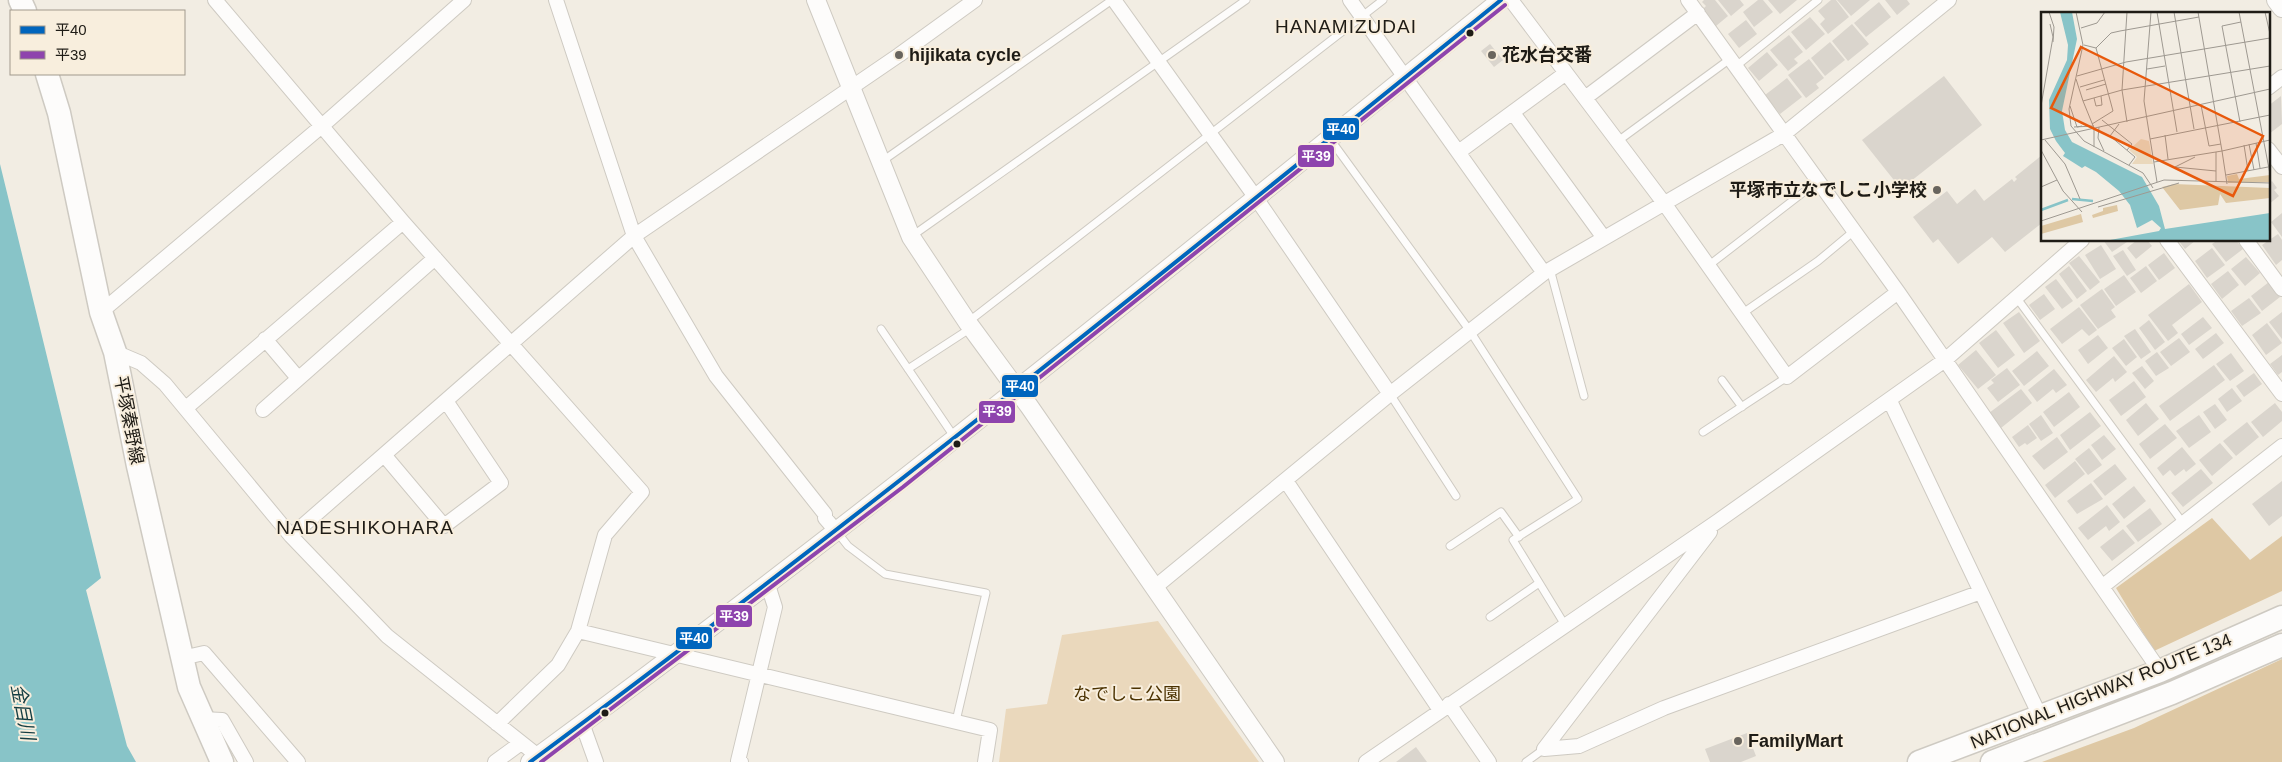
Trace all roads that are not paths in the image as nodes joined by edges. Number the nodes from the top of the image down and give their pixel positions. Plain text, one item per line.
1 (215, 0) edge
2 (464, 0) edge
3 (556, 0) edge
4 (816, 0) edge
5 (975, 0) edge
6 (1113, 0) edge
7 (1246, 0) edge
8 (1350, 0) edge
9 (1383, 0) edge
10 (1501, 0) edge
11 (1511, 0) edge
12 (1818, 0) edge
13 (1949, 0) edge
14 (2276, 0) edge
15 (1690, 1) edge
16 (2282, 8) edge
17 (1698, 14) junction
18 (1362, 16) junction
19 (1158, 62) junction
20 (1732, 63) junction
21 (1566, 73) junction
22 (46, 75) edge
23 (1406, 77) junction
24 (2282, 77) edge
25 (2270, 86) edge
26 (852, 88) junction
27 (1585, 98) junction
28 (1513, 113) junction
29 (322, 125) junction
30 (1210, 134) junction
31 (1784, 134) junction
32 (1330, 138) junction
33 (1618, 141) junction
34 (1460, 151) junction
35 (2270, 152) edge
36 (880, 162) junction
37 (2282, 167) edge
38 (1818, 181) junction
39 (1256, 198) junction
40 (1664, 203) junction
41 (403, 222) junction
42 (1854, 231) junction
43 (634, 236) junction
44 (911, 236) junction
45 (1604, 238) junction
46 (2081, 241) edge
47 (2168, 241) edge
48 (2247, 241) edge
49 (434, 258) junction
50 (1708, 266) junction
51 (1547, 271) junction
52 (2282, 289) edge
53 (1898, 292) junction
54 (2016, 297) junction
55 (101, 312) junction
56 (1743, 313) junction
57 (970, 325) junction
58 (881, 329) dead end
59 (1470, 331) junction
60 (266, 339) junction
61 (510, 343) junction
62 (115, 352) junction
63 (1945, 360) junction
64 (908, 369) junction
65 (1787, 377) junction
66 (298, 378) junction
67 (1722, 380) dead end
68 (1017, 390) junction
69 (1390, 394) junction
70 (2282, 394) edge
71 (1584, 396) dead end
72 (446, 401) junction
73 (1890, 401) junction
74 (186, 408) junction
75 (1742, 408) junction
76 (263, 410) dead end
77 (1703, 432) dead end
78 (956, 439) junction
79 (2282, 446) edge
80 (385, 456) junction
81 (1286, 481) junction
82 (1456, 496) dead end
83 (1718, 522) junction
84 (2183, 523) junction
85 (837, 532) junction
86 (291, 536) junction
87 (1519, 537) junction
88 (1450, 546) dead end
89 (1539, 583) junction
90 (768, 585) junction
91 (2103, 586) junction
92 (1154, 588) junction
93 (1980, 592) junction
94 (1490, 617) dead end
95 (2282, 617) edge
96 (1564, 626) junction
97 (578, 631) junction
98 (2282, 645) edge
99 (675, 654) junction
100 (182, 658) junction
101 (2160, 671) junction
102 (761, 674) junction
103 (1444, 707) junction
104 (2040, 716) junction
105 (202, 719) junction
106 (956, 721) junction
107 (582, 723) junction
108 (497, 724) junction
109 (521, 742) junction
110 (1544, 749) junction
111 (536, 760) edge
112 (222, 762) edge
113 (246, 762) edge
114 (298, 762) edge
115 (495, 762) edge
116 (596, 762) edge
117 (739, 762) edge
118 (985, 762) edge
119 (1275, 762) edge
120 (1366, 762) edge
121 (1489, 762) edge
122 (1526, 762) edge
123 (1920, 762) edge
124 (1992, 762) edge

1 - 29 street
2 - 29 street
3 - 43 street
4 - 26 street
5 - 26 street
6 - 19 street
6 - 36 lane
7 - 19 lane
8 - 18 street
9 - 18 lane
10 - 23 street
11 - 21 street
12 - 20 lane
13 - 31 street
14 - 16 street
15 - 17 street
17 - 20 street
17 - 27 street
18 - 23 street
18 - 30 lane
19 - 30 street
19 - 44 lane
20 - 31 street
20 - 33 lane
21 - 27 street
21 - 28 street
22 - 55 main road, 平塚秦野線
23 - 32 street
23 - 34 street
24 - 25 street
26 - 36 street
26 - 43 street
27 - 33 street
28 - 34 street
28 - 45 street
29 - 41 street
29 - 55 street
30 - 39 street
30 - 57 lane
31 - 38 street
31 - 40 street
32 - 39 street
32 - 59 lane
33 - 40 street
34 - 51 street
35 - 37 street
36 - 44 street
38 - 42 street
38 - 50 lane
39 - 68 street
39 - 69 street
40 - 45 street
40 - 50 street
41 - 49 street
41 - 60 street
42 - 53 street
42 - 56 lane
43 - 61 street
43 - 85 street
44 - 57 street
45 - 51 street
46 - 54 street
47 - 70 street
48 - 52 street
49 - 61 street
49 - 66 street
50 - 56 street
51 - 59 street
51 - 71 lane
53 - 63 street
53 - 65 street
54 - 63 street
54 - 84 lane
55 - 62 main road, 平塚秦野線
56 - 65 street
57 - 64 lane
57 - 68 street
58 - 64 lane
59 - 69 street
59 - 87 lane
60 - 66 street
60 - 74 street
61 - 72 street
61 - 97 street
62 - 74 street
62 - 100 main road, 平塚秦野線
63 - 73 street
63 - 91 street
64 - 78 lane
65 - 75 lane
66 - 76 street
67 - 75 lane
68 - 78 street
68 - 92 street
69 - 81 street
69 - 82 lane
72 - 80 street
72 - 80 street
73 - 83 street
73 - 93 street
74 - 86 street
75 - 77 lane
78 - 85 street
79 - 84 street
80 - 86 street
81 - 92 street
81 - 103 street
83 - 96 street
83 - 110 street
84 - 91 street
85 - 90 street
85 - 106 lane
86 - 108 street
87 - 88 lane
87 - 89 lane
89 - 94 lane
89 - 96 lane
90 - 99 street
90 - 102 street
91 - 101 street
92 - 119 street
93 - 104 street
93 - 110 street
95 - 101 main road, NATIONAL HIGHWAY ROUTE 134
96 - 103 street
97 - 99 street
97 - 108 street
98 - 124 main road, NATIONAL HIGHWAY ROUTE 134
99 - 102 street
99 - 107 street
100 - 105 main road, 平塚秦野線
100 - 114 street
101 - 104 main road, NATIONAL HIGHWAY ROUTE 134
102 - 106 street
102 - 117 street
103 - 120 street
103 - 121 street
104 - 123 main road, NATIONAL HIGHWAY ROUTE 134
105 - 112 main road, 平塚秦野線
105 - 113 street
106 - 118 street
107 - 111 street
107 - 116 street
108 - 109 street
109 - 111 street
109 - 115 street
110 - 122 lane

